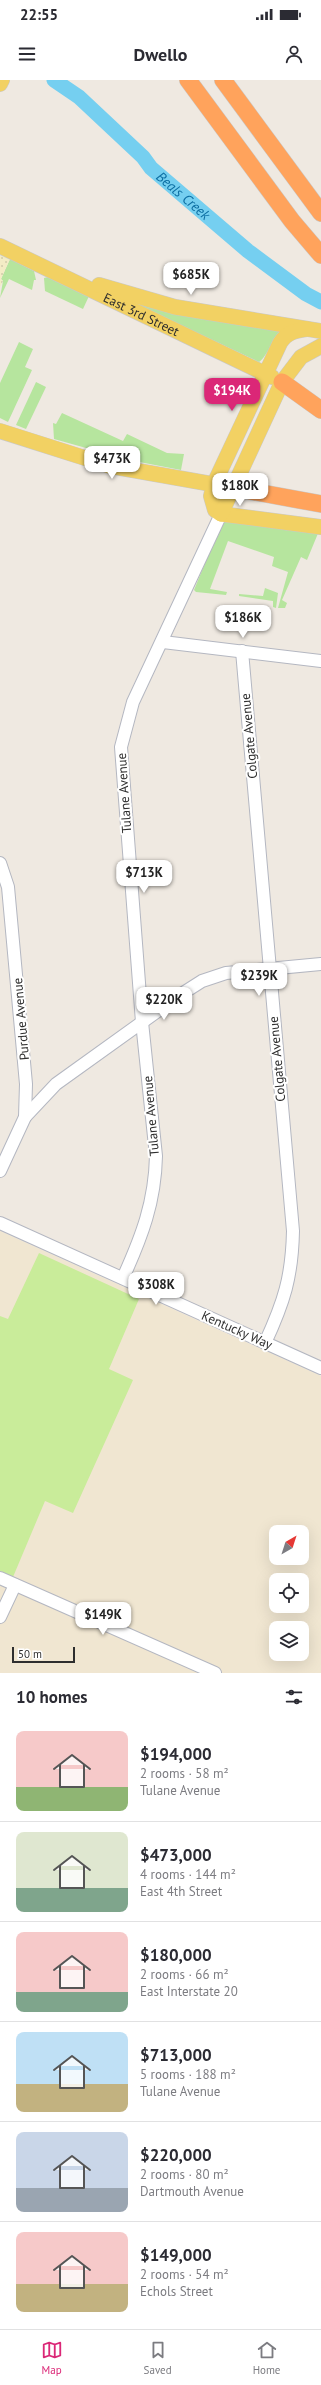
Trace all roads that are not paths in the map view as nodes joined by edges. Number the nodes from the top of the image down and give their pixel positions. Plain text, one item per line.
1 (2, 80) edge
2 (188, 80) edge
3 (222, 80) edge
4 (0, 84) edge
5 (321, 213) edge
6 (0, 246) edge
7 (321, 255) edge
8 (60, 274) junction
9 (314, 330) edge
10 (321, 346) edge
11 (264, 373) junction
12 (282, 382) junction
13 (321, 410) edge
14 (0, 432) edge
15 (214, 484) junction
16 (234, 488) junction
17 (321, 504) edge
18 (221, 514) junction
19 (321, 527) edge
20 (163, 642) junction
21 (242, 651) junction
22 (321, 660) edge
23 (0, 863) edge
24 (321, 964) edge
25 (268, 968) junction
26 (142, 1022) junction
27 (25, 1117) junction
28 (0, 1171) edge
29 (0, 1224) edge
30 (123, 1278) junction
31 (265, 1343) junction
32 (321, 1368) edge
33 (0, 1578) edge
34 (15, 1584) junction
35 (0, 1617) edge
36 (215, 1673) edge

1 - 4 main road
2 - 7 highway
3 - 5 highway
6 - 8 main road, East 3rd Street
8 - 9 main road
8 - 11 main road, East 3rd Street
9 - 11 main road
10 - 12 main road, Tulane Avenue
11 - 12 main road, East 3rd Street
11 - 15 main road
12 - 13 highway
12 - 16 main road, Tulane Avenue
14 - 15 main road
15 - 16 main road
15 - 18 main road
16 - 17 highway
16 - 18 main road, Tulane Avenue
18 - 19 main road
18 - 20 street, Tulane Avenue
20 - 21 street
20 - 26 street, Tulane Avenue
21 - 22 street
21 - 25 street, Colgate Avenue
23 - 27 street, Purdue Avenue
24 - 25 street
25 - 26 street
25 - 31 street, Colgate Avenue
26 - 27 street
26 - 30 street, Tulane Avenue
27 - 28 street, Purdue Avenue
29 - 30 street, Kentucky Way
30 - 31 street, Kentucky Way
31 - 32 street, Kentucky Way
33 - 34 street
34 - 35 street
34 - 36 street

